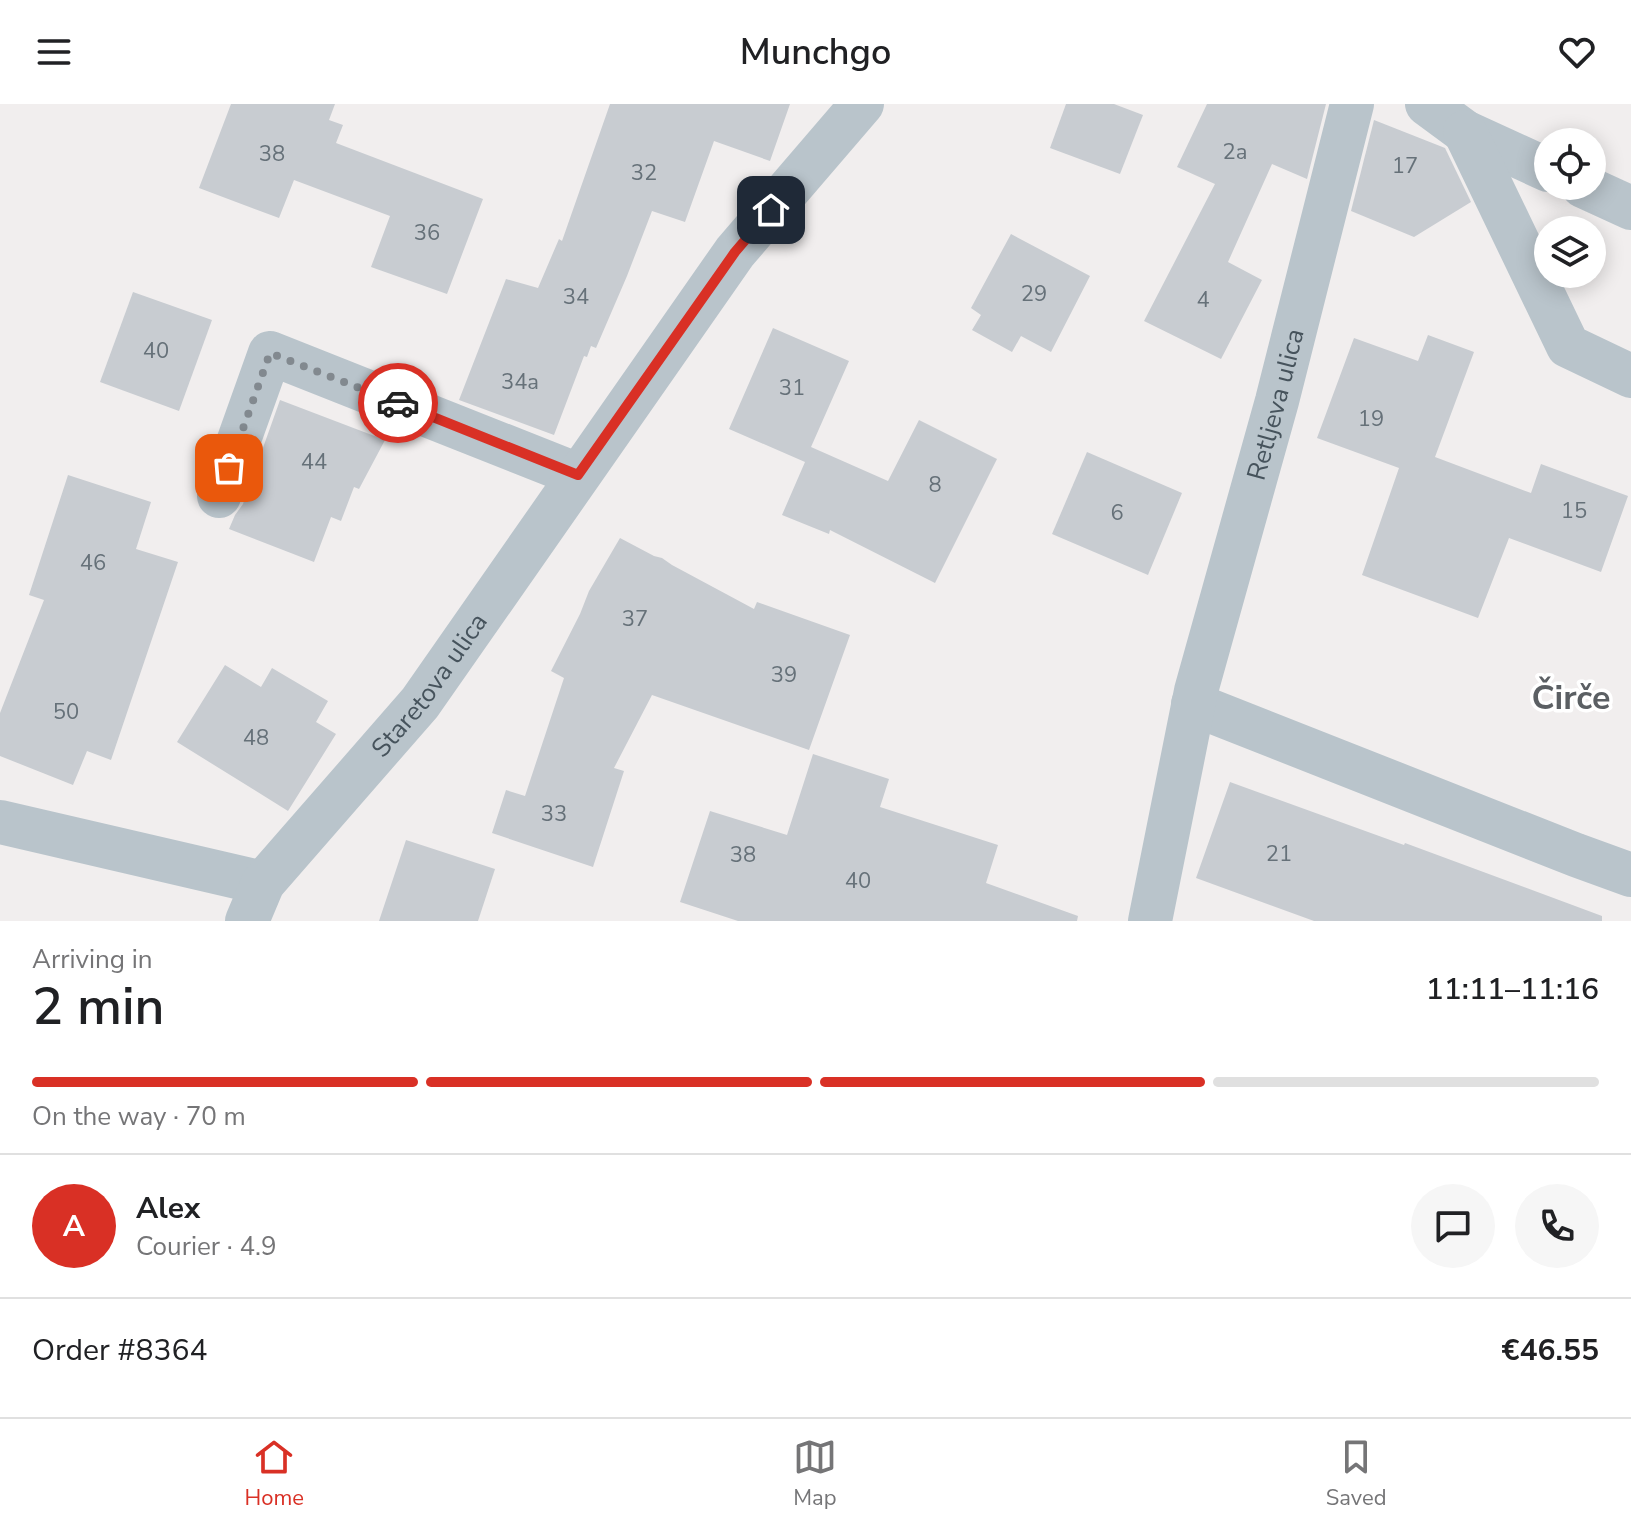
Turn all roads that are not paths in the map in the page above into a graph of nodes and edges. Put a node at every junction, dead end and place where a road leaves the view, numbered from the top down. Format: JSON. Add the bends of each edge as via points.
{"nodes":[{"id":1,"x":862,"y":104,"type":"edge"},
{"id":2,"x":1352,"y":104,"type":"edge"},
{"id":3,"x":1427,"y":104,"type":"edge"},
{"id":4,"x":1465,"y":132,"type":"junction"},
{"id":5,"x":1534,"y":164,"type":"edge"},
{"id":6,"x":1606,"y":197,"type":"edge"},
{"id":7,"x":1631,"y":208,"type":"edge"},
{"id":8,"x":1631,"y":376,"type":"edge"},
{"id":9,"x":578,"y":475,"type":"junction"},
{"id":10,"x":219,"y":496,"type":"dead end"},
{"id":11,"x":1193,"y":704,"type":"junction"},
{"id":12,"x":0,"y":822,"type":"edge"},
{"id":13,"x":1631,"y":875,"type":"edge"},
{"id":14,"x":255,"y":902,"type":"edge"},
{"id":15,"x":1150,"y":921,"type":"edge"}],
"edges":[{"from":1,"to":9,"type":"street","name":"Staretova ulica","via":[[735,252]]},
{"from":2,"to":11,"type":"street","name":"Retljeva ulica"},
{"from":3,"to":4,"type":"street"},
{"from":4,"to":5,"type":"street"},
{"from":4,"to":8,"type":"street","via":[[1568,346]]},
{"from":6,"to":7,"type":"street"},
{"from":9,"to":10,"type":"street","via":[[270,353]]},
{"from":9,"to":14,"type":"street","name":"Staretova ulica","via":[[420,703]]},
{"from":11,"to":13,"type":"street"},
{"from":11,"to":15,"type":"street","name":"Retljeva ulica"},
{"from":12,"to":14,"type":"street","name":"Staretova ulica"}]}
